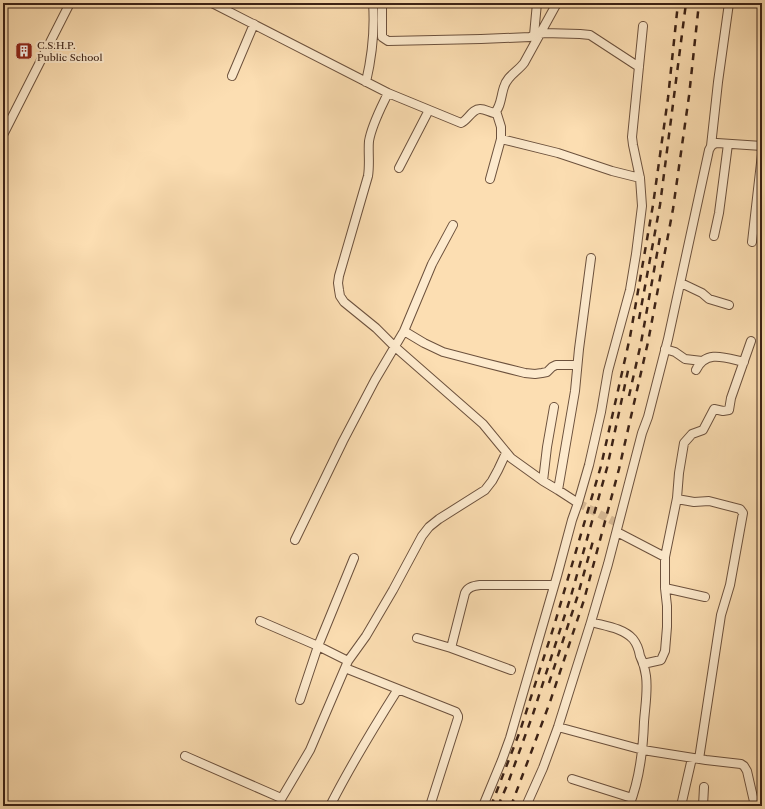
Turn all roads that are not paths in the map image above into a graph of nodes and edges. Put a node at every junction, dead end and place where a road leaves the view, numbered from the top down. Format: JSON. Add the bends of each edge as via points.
{"nodes":[{"id":1,"x":70,"y":3,"type":"edge"},
{"id":2,"x":212,"y":3,"type":"edge"},
{"id":3,"x":373,"y":3,"type":"edge"},
{"id":4,"x":382,"y":3,"type":"edge"},
{"id":5,"x":537,"y":3,"type":"edge"},
{"id":6,"x":557,"y":3,"type":"edge"},
{"id":7,"x":729,"y":3,"type":"edge"},
{"id":8,"x":254,"y":24,"type":"junction"},
{"id":9,"x":643,"y":26,"type":"dead end"},
{"id":10,"x":540,"y":34,"type":"junction"},
{"id":11,"x":639,"y":67,"type":"junction"},
{"id":12,"x":232,"y":76,"type":"dead end"},
{"id":13,"x":366,"y":82,"type":"junction"},
{"id":14,"x":388,"y":93,"type":"junction"},
{"id":15,"x":429,"y":110,"type":"junction"},
{"id":16,"x":496,"y":111,"type":"junction"},
{"id":17,"x":3,"y":135,"type":"edge"},
{"id":18,"x":501,"y":139,"type":"junction"},
{"id":19,"x":728,"y":144,"type":"junction"},
{"id":20,"x":711,"y":146,"type":"junction"},
{"id":21,"x":762,"y":146,"type":"edge"},
{"id":22,"x":762,"y":154,"type":"edge"},
{"id":23,"x":399,"y":168,"type":"dead end"},
{"id":24,"x":640,"y":178,"type":"junction"},
{"id":25,"x":490,"y":179,"type":"dead end"},
{"id":26,"x":453,"y":225,"type":"dead end"},
{"id":27,"x":714,"y":236,"type":"dead end"},
{"id":28,"x":752,"y":242,"type":"dead end"},
{"id":29,"x":591,"y":258,"type":"dead end"},
{"id":30,"x":681,"y":283,"type":"junction"},
{"id":31,"x":729,"y":305,"type":"dead end"},
{"id":32,"x":404,"y":331,"type":"junction"},
{"id":33,"x":751,"y":341,"type":"dead end"},
{"id":34,"x":394,"y":346,"type":"junction"},
{"id":35,"x":665,"y":349,"type":"junction"},
{"id":36,"x":702,"y":361,"type":"junction"},
{"id":37,"x":744,"y":362,"type":"junction"},
{"id":38,"x":577,"y":365,"type":"junction"},
{"id":39,"x":696,"y":370,"type":"dead end"},
{"id":40,"x":554,"y":407,"type":"dead end"},
{"id":41,"x":506,"y":453,"type":"junction"},
{"id":42,"x":543,"y":481,"type":"junction"},
{"id":43,"x":558,"y":490,"type":"junction"},
{"id":44,"x":677,"y":499,"type":"junction"},
{"id":45,"x":578,"y":503,"type":"junction"},
{"id":46,"x":616,"y":532,"type":"junction"},
{"id":47,"x":295,"y":540,"type":"dead end"},
{"id":48,"x":665,"y":557,"type":"junction"},
{"id":49,"x":354,"y":558,"type":"dead end"},
{"id":50,"x":554,"y":586,"type":"junction"},
{"id":51,"x":665,"y":588,"type":"junction"},
{"id":52,"x":705,"y":597,"type":"dead end"},
{"id":53,"x":260,"y":621,"type":"dead end"},
{"id":54,"x":591,"y":622,"type":"junction"},
{"id":55,"x":417,"y":638,"type":"dead end"},
{"id":56,"x":318,"y":646,"type":"junction"},
{"id":57,"x":451,"y":648,"type":"junction"},
{"id":58,"x":346,"y":664,"type":"junction"},
{"id":59,"x":643,"y":664,"type":"junction"},
{"id":60,"x":511,"y":670,"type":"dead end"},
{"id":61,"x":398,"y":689,"type":"junction"},
{"id":62,"x":300,"y":700,"type":"dead end"},
{"id":63,"x":558,"y":727,"type":"junction"},
{"id":64,"x":643,"y":750,"type":"junction"},
{"id":65,"x":185,"y":756,"type":"dead end"},
{"id":66,"x":696,"y":759,"type":"junction"},
{"id":67,"x":572,"y":779,"type":"dead end"},
{"id":68,"x":704,"y":787,"type":"dead end"},
{"id":69,"x":281,"y":798,"type":"junction"},
{"id":70,"x":631,"y":802,"type":"edge"},
{"id":71,"x":331,"y":804,"type":"dead end"},
{"id":72,"x":277,"y":806,"type":"edge"},
{"id":73,"x":430,"y":806,"type":"edge"},
{"id":74,"x":483,"y":806,"type":"edge"},
{"id":75,"x":526,"y":806,"type":"edge"},
{"id":76,"x":681,"y":806,"type":"edge"},
{"id":77,"x":703,"y":806,"type":"edge"},
{"id":78,"x":755,"y":806,"type":"edge"}],
"edges":[{"from":1,"to":17,"type":"street"},
{"from":2,"to":8,"type":"street"},
{"from":3,"to":13,"type":"street","via":[[372,51]]},
{"from":4,"to":5,"type":"street","via":[[382,37],[388,41],[530,37],[534,35]]},
{"from":6,"to":10,"type":"street"},
{"from":7,"to":20,"type":"street"},
{"from":8,"to":12,"type":"street"},
{"from":8,"to":13,"type":"street"},
{"from":9,"to":11,"type":"street"},
{"from":10,"to":11,"type":"street","via":[[590,35]]},
{"from":10,"to":16,"type":"street","via":[[524,63],[507,79]]},
{"from":11,"to":24,"type":"street","via":[[632,137]]},
{"from":13,"to":14,"type":"street"},
{"from":14,"to":15,"type":"street"},
{"from":14,"to":34,"type":"street","via":[[370,138],[368,176],[338,282],[340,296],[344,302]]},
{"from":15,"to":16,"type":"street","via":[[462,124],[476,110],[494,113]]},
{"from":15,"to":23,"type":"street"},
{"from":16,"to":18,"type":"street","via":[[501,127]]},
{"from":18,"to":24,"type":"street"},
{"from":18,"to":25,"type":"street"},
{"from":19,"to":20,"type":"street","via":[[717,143]]},
{"from":19,"to":21,"type":"street"},
{"from":19,"to":27,"type":"street"},
{"from":20,"to":30,"type":"street"},
{"from":22,"to":28,"type":"street"},
{"from":24,"to":45,"type":"street","via":[[642,206],[630,290],[609,366],[601,412]]},
{"from":26,"to":32,"type":"street","via":[[432,264]]},
{"from":29,"to":38,"type":"street"},
{"from":30,"to":31,"type":"street","via":[[709,299]]},
{"from":30,"to":35,"type":"street"},
{"from":32,"to":34,"type":"street"},
{"from":32,"to":38,"type":"street","via":[[443,352],[525,373],[547,372],[556,365]]},
{"from":33,"to":37,"type":"street"},
{"from":34,"to":41,"type":"street","via":[[483,424]]},
{"from":34,"to":47,"type":"street","via":[[343,441]]},
{"from":35,"to":36,"type":"street","via":[[685,359]]},
{"from":35,"to":46,"type":"street"},
{"from":36,"to":37,"type":"street","via":[[714,356]]},
{"from":36,"to":39,"type":"street"},
{"from":37,"to":44,"type":"street","via":[[729,410],[714,409],[703,430],[692,434],[684,443]]},
{"from":38,"to":43,"type":"street"},
{"from":40,"to":42,"type":"street"},
{"from":41,"to":42,"type":"street"},
{"from":41,"to":58,"type":"street","via":[[492,481],[484,490],[438,519],[422,536],[366,636]]},
{"from":42,"to":43,"type":"street"},
{"from":43,"to":45,"type":"street"},
{"from":44,"to":48,"type":"street"},
{"from":44,"to":66,"type":"street","via":[[694,502],[709,500],[740,509],[743,513],[730,584],[721,615]]},
{"from":45,"to":50,"type":"street"},
{"from":46,"to":48,"type":"street"},
{"from":46,"to":54,"type":"street"},
{"from":48,"to":51,"type":"street"},
{"from":49,"to":56,"type":"street"},
{"from":50,"to":57,"type":"street","via":[[471,586],[465,593]]},
{"from":50,"to":74,"type":"street","via":[[510,738]]},
{"from":51,"to":52,"type":"street"},
{"from":51,"to":59,"type":"street","via":[[665,652],[660,660]]},
{"from":53,"to":56,"type":"street"},
{"from":54,"to":59,"type":"street","via":[[627,634],[638,646]]},
{"from":54,"to":63,"type":"street"},
{"from":55,"to":57,"type":"street"},
{"from":56,"to":58,"type":"street"},
{"from":56,"to":62,"type":"street"},
{"from":57,"to":60,"type":"street"},
{"from":58,"to":61,"type":"street"},
{"from":58,"to":69,"type":"street","via":[[310,750]]},
{"from":59,"to":64,"type":"street","via":[[647,687]]},
{"from":61,"to":71,"type":"street"},
{"from":61,"to":73,"type":"street","via":[[456,712],[458,716]]},
{"from":63,"to":64,"type":"street"},
{"from":63,"to":75,"type":"street"},
{"from":64,"to":66,"type":"street"},
{"from":64,"to":70,"type":"street"},
{"from":65,"to":69,"type":"street"},
{"from":66,"to":76,"type":"street"},
{"from":66,"to":78,"type":"street","via":[[744,766]]},
{"from":67,"to":70,"type":"street"},
{"from":68,"to":77,"type":"street"},
{"from":69,"to":72,"type":"street"}]}
